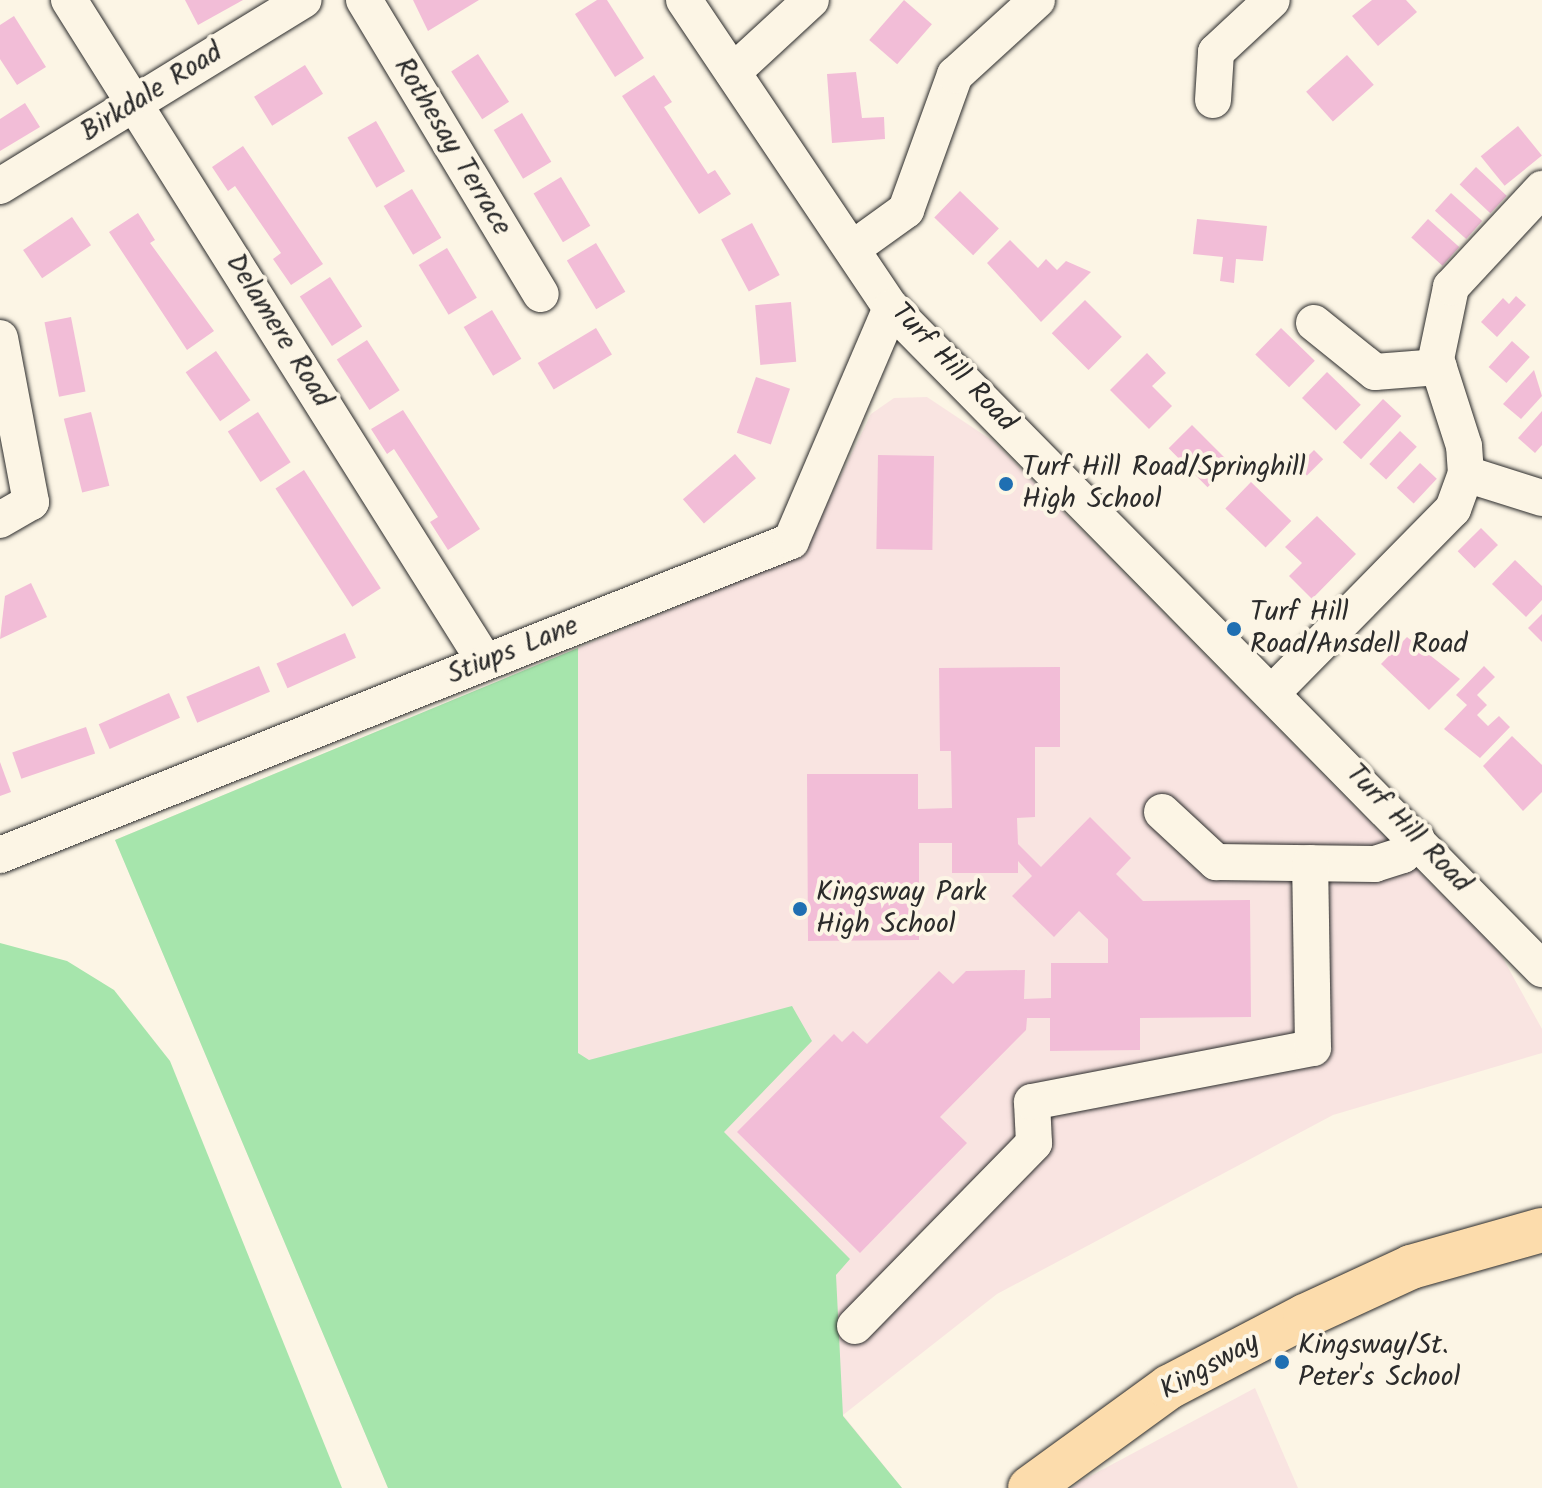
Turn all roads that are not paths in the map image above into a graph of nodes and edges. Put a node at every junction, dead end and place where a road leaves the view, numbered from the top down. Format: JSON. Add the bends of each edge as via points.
{"nodes":[{"id":1,"x":69,"y":0,"type":"edge"},
{"id":2,"x":304,"y":0,"type":"edge"},
{"id":3,"x":364,"y":0,"type":"edge"},
{"id":4,"x":684,"y":0,"type":"edge"},
{"id":5,"x":811,"y":0,"type":"edge"},
{"id":6,"x":1037,"y":0,"type":"edge"},
{"id":7,"x":1272,"y":0,"type":"edge"},
{"id":8,"x":733,"y":72,"type":"junction"},
{"id":9,"x":1213,"y":100,"type":"dead end"},
{"id":10,"x":136,"y":103,"type":"junction"},
{"id":11,"x":0,"y":186,"type":"edge"},
{"id":12,"x":1537,"y":207,"type":"edge"},
{"id":13,"x":852,"y":249,"type":"junction"},
{"id":14,"x":541,"y":294,"type":"dead end"},
{"id":15,"x":891,"y":308,"type":"junction"},
{"id":16,"x":1314,"y":323,"type":"dead end"},
{"id":17,"x":0,"y":338,"type":"edge"},
{"id":18,"x":1439,"y":367,"type":"junction"},
{"id":19,"x":1466,"y":474,"type":"junction"},
{"id":20,"x":1542,"y":498,"type":"edge"},
{"id":21,"x":0,"y":520,"type":"edge"},
{"id":22,"x":485,"y":662,"type":"junction"},
{"id":23,"x":1275,"y":690,"type":"junction"},
{"id":24,"x":1162,"y":812,"type":"dead end"},
{"id":25,"x":1417,"y":839,"type":"junction"},
{"id":26,"x":0,"y":855,"type":"edge"},
{"id":27,"x":1310,"y":863,"type":"junction"},
{"id":28,"x":1542,"y":969,"type":"edge"},
{"id":29,"x":1542,"y":1230,"type":"edge"},
{"id":30,"x":855,"y":1326,"type":"dead end"},
{"id":31,"x":1030,"y":1488,"type":"edge"}],
"edges":[{"from":1,"to":10,"type":"street","name":"Delamere Road"},
{"from":2,"to":10,"type":"street","name":"Birkdale Road"},
{"from":3,"to":14,"type":"street","name":"Rothesay Terrace"},
{"from":4,"to":8,"type":"street","name":"Turf Hill Road"},
{"from":5,"to":8,"type":"street"},
{"from":6,"to":13,"type":"street","via":[[955,75],[906,210]]},
{"from":7,"to":9,"type":"street","via":[[1216,52]]},
{"from":8,"to":13,"type":"street","name":"Turf Hill Road"},
{"from":10,"to":11,"type":"street","name":"Birkdale Road"},
{"from":10,"to":22,"type":"street","name":"Delamere Road"},
{"from":12,"to":18,"type":"street","via":[[1451,287]]},
{"from":13,"to":15,"type":"street","name":"Turf Hill Road"},
{"from":15,"to":22,"type":"street","name":"Stiups Lane","via":[[791,541]]},
{"from":15,"to":23,"type":"street","name":"Turf Hill Road"},
{"from":16,"to":18,"type":"street","via":[[1375,372]]},
{"from":17,"to":21,"type":"street","via":[[31,502]]},
{"from":18,"to":19,"type":"street"},
{"from":19,"to":20,"type":"street"},
{"from":19,"to":23,"type":"street","via":[[1453,509]]},
{"from":22,"to":26,"type":"street","name":"Stiups Lane"},
{"from":23,"to":25,"type":"street","name":"Turf Hill Road"},
{"from":24,"to":27,"type":"street","via":[[1216,862]]},
{"from":25,"to":27,"type":"street","via":[[1403,855],[1375,864]]},
{"from":25,"to":28,"type":"street","name":"Turf Hill Road"},
{"from":27,"to":30,"type":"street","via":[[1313,1048],[1032,1102],[1034,1143]]},
{"from":29,"to":31,"type":"highway","name":"Kingsway","via":[[1411,1267],[1305,1316],[1169,1387]]}]}
